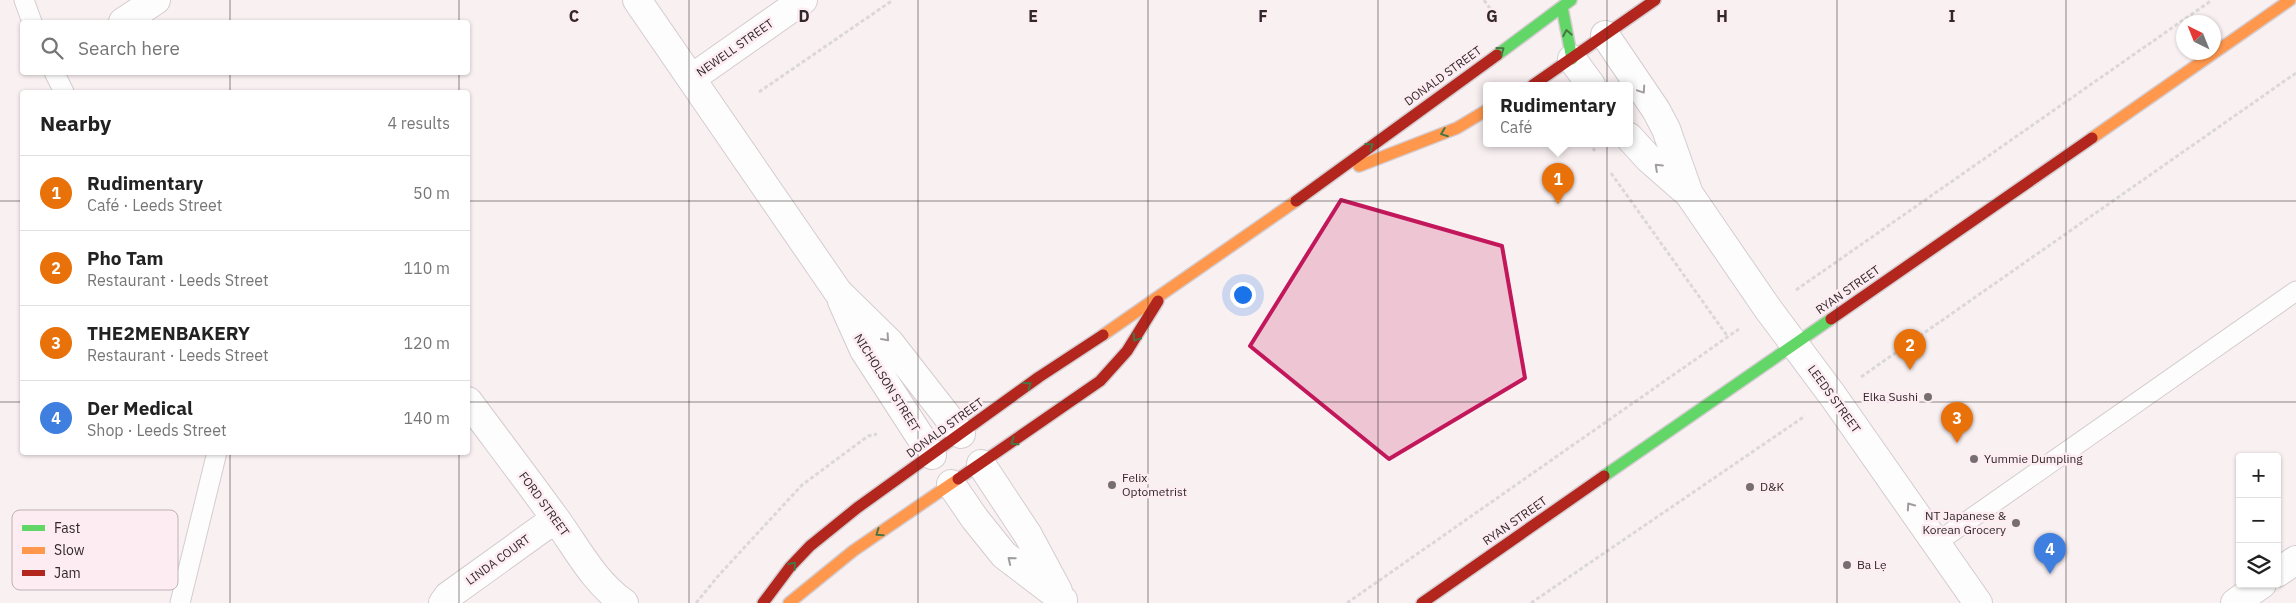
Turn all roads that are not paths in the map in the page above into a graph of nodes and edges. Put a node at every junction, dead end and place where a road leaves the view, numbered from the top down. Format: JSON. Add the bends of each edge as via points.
{"nodes":[{"id":1,"x":24,"y":0,"type":"edge"},
{"id":2,"x":156,"y":0,"type":"edge"},
{"id":3,"x":638,"y":0,"type":"edge"},
{"id":4,"x":802,"y":0,"type":"edge"},
{"id":5,"x":1655,"y":0,"type":"edge"},
{"id":6,"x":2290,"y":0,"type":"edge"},
{"id":7,"x":1567,"y":3,"type":"edge"},
{"id":8,"x":1576,"y":16,"type":"dead end"},
{"id":9,"x":31,"y":20,"type":"edge"},
{"id":10,"x":126,"y":20,"type":"edge"},
{"id":11,"x":1598,"y":30,"type":"junction"},
{"id":12,"x":1572,"y":59,"type":"junction"},
{"id":13,"x":56,"y":75,"type":"edge"},
{"id":14,"x":692,"y":78,"type":"junction"},
{"id":15,"x":1538,"y":82,"type":"edge"},
{"id":16,"x":1589,"y":82,"type":"edge"},
{"id":17,"x":63,"y":90,"type":"edge"},
{"id":18,"x":1483,"y":112,"type":"edge"},
{"id":19,"x":1633,"y":141,"type":"edge"},
{"id":20,"x":1332,"y":176,"type":"junction"},
{"id":21,"x":1689,"y":194,"type":"junction"},
{"id":22,"x":2296,"y":291,"type":"edge"},
{"id":23,"x":838,"y":292,"type":"junction"},
{"id":24,"x":1161,"y":296,"type":"junction"},
{"id":25,"x":1794,"y":344,"type":"junction"},
{"id":26,"x":470,"y":404,"type":"edge"},
{"id":27,"x":963,"y":437,"type":"junction"},
{"id":28,"x":216,"y":455,"type":"edge"},
{"id":29,"x":979,"y":460,"type":"junction"},
{"id":30,"x":941,"y":470,"type":"junction"},
{"id":31,"x":556,"y":519,"type":"junction"},
{"id":32,"x":1936,"y":543,"type":"junction"},
{"id":33,"x":2296,"y":560,"type":"edge"},
{"id":34,"x":2281,"y":570,"type":"edge"},
{"id":35,"x":2256,"y":588,"type":"edge"},
{"id":36,"x":1064,"y":601,"type":"edge"},
{"id":37,"x":180,"y":603,"type":"edge"},
{"id":38,"x":443,"y":603,"type":"edge"},
{"id":39,"x":624,"y":603,"type":"edge"},
{"id":40,"x":763,"y":603,"type":"edge"},
{"id":41,"x":789,"y":603,"type":"edge"},
{"id":42,"x":1422,"y":603,"type":"edge"},
{"id":43,"x":1978,"y":603,"type":"edge"},
{"id":44,"x":2235,"y":603,"type":"edge"}],
"edges":[{"from":1,"to":9,"type":"lane"},
{"from":2,"to":10,"type":"street"},
{"from":3,"to":14,"type":"street","name":"NICHOLSON STREET"},
{"from":4,"to":14,"type":"street","name":"NEWELL STREET"},
{"from":5,"to":11,"type":"street"},
{"from":6,"to":25,"type":"street","name":"RYAN STREET"},
{"from":7,"to":8,"type":"street"},
{"from":12,"to":7,"type":"street","one_way":true},
{"from":20,"to":7,"type":"street","name":"DONALD STREET","one_way":true},
{"from":11,"to":12,"type":"street"},
{"from":11,"to":21,"type":"street","name":"LEEDS STREET","one_way":true,"via":[[1659,116]]},
{"from":12,"to":15,"type":"street"},
{"from":12,"to":16,"type":"street"},
{"from":13,"to":17,"type":"lane"},
{"from":14,"to":23,"type":"street","name":"NICHOLSON STREET"},
{"from":18,"to":20,"type":"street","name":"DONALD STREET","one_way":true,"via":[[1457,128]]},
{"from":21,"to":19,"type":"street","name":"LEEDS STREET","one_way":true},
{"from":20,"to":24,"type":"street","name":"DONALD STREET"},
{"from":21,"to":25,"type":"street","name":"LEEDS STREET"},
{"from":22,"to":32,"type":"lane"},
{"from":23,"to":27,"type":"street","name":"NICHOLSON STREET","one_way":true,"via":[[890,343]]},
{"from":23,"to":30,"type":"street","name":"NICHOLSON STREET","via":[[864,350]]},
{"from":27,"to":24,"type":"street","name":"DONALD STREET","one_way":true,"via":[[1039,377]]},
{"from":24,"to":29,"type":"street","name":"DONALD STREET","one_way":true,"via":[[1127,351],[1100,381]]},
{"from":32,"to":25,"type":"street","name":"LEEDS STREET","one_way":true},
{"from":25,"to":42,"type":"street","name":"RYAN STREET"},
{"from":26,"to":31,"type":"street","name":"FORD STREET"},
{"from":27,"to":30,"type":"street","name":"DONALD STREET"},
{"from":28,"to":37,"type":"lane"},
{"from":29,"to":30,"type":"street","name":"DONALD STREET"},
{"from":29,"to":36,"type":"street","name":"NICHOLSON STREET","via":[[1028,536]]},
{"from":36,"to":30,"type":"street","name":"NICHOLSON STREET","one_way":true,"via":[[1004,554],[975,520]]},
{"from":40,"to":30,"type":"street","name":"DONALD STREET","one_way":true,"via":[[790,567],[824,533]]},
{"from":30,"to":41,"type":"street","name":"DONALD STREET","one_way":true},
{"from":31,"to":38,"type":"street","name":"LINDA COURT","via":[[448,596]]},
{"from":31,"to":39,"type":"street","name":"FORD STREET","via":[[599,581]]},
{"from":32,"to":43,"type":"street","name":"LEEDS STREET"},
{"from":33,"to":34,"type":"street"},
{"from":35,"to":44,"type":"street"}]}
